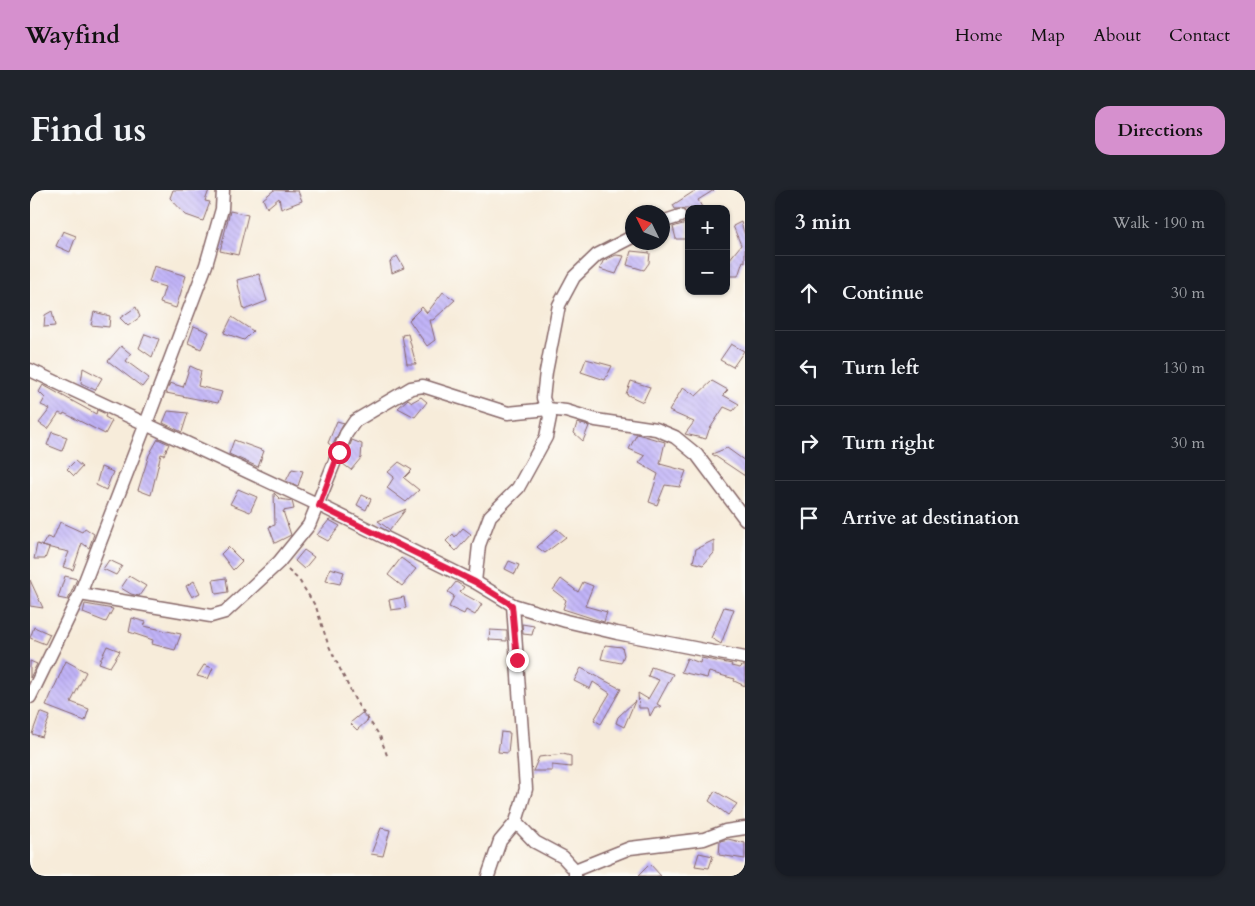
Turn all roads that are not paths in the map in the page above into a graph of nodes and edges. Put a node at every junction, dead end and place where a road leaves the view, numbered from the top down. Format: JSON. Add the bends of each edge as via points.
{"nodes":[{"id":1,"x":224,"y":190,"type":"edge"},
{"id":2,"x":680,"y":216,"type":"dead end"},
{"id":3,"x":670,"y":219,"type":"edge"},
{"id":4,"x":625,"y":240,"type":"edge"},
{"id":5,"x":30,"y":370,"type":"edge"},
{"id":6,"x":548,"y":409,"type":"junction"},
{"id":7,"x":145,"y":426,"type":"junction"},
{"id":8,"x":319,"y":506,"type":"junction"},
{"id":9,"x":745,"y":520,"type":"edge"},
{"id":10,"x":475,"y":582,"type":"junction"},
{"id":11,"x":80,"y":594,"type":"junction"},
{"id":12,"x":512,"y":605,"type":"junction"},
{"id":13,"x":745,"y":658,"type":"edge"},
{"id":14,"x":30,"y":697,"type":"edge"},
{"id":15,"x":516,"y":822,"type":"junction"},
{"id":16,"x":745,"y":828,"type":"edge"},
{"id":17,"x":575,"y":873,"type":"edge"},
{"id":18,"x":488,"y":876,"type":"edge"}],
"edges":[{"from":1,"to":7,"type":"street","via":[[206,265]]},
{"from":2,"to":3,"type":"street"},
{"from":4,"to":6,"type":"street","via":[[597,254],[574,277],[559,305],[543,398]]},
{"from":5,"to":7,"type":"street"},
{"from":6,"to":8,"type":"street","via":[[508,413],[423,386],[411,388],[354,421]]},
{"from":6,"to":9,"type":"street","via":[[656,429],[675,437],[697,454]]},
{"from":6,"to":10,"type":"street","via":[[550,417],[546,437],[518,488],[490,516],[479,545]]},
{"from":7,"to":8,"type":"street"},
{"from":7,"to":11,"type":"street"},
{"from":8,"to":10,"type":"street"},
{"from":8,"to":11,"type":"street","via":[[309,525],[279,562],[225,612],[211,616]]},
{"from":10,"to":12,"type":"street"},
{"from":11,"to":14,"type":"street"},
{"from":12,"to":13,"type":"street","via":[[617,633]]},
{"from":12,"to":15,"type":"street","via":[[526,789]]},
{"from":15,"to":17,"type":"street","via":[[535,842],[563,857]]},
{"from":15,"to":18,"type":"street","via":[[500,841]]},
{"from":16,"to":17,"type":"street","via":[[704,839],[630,848]]}]}
